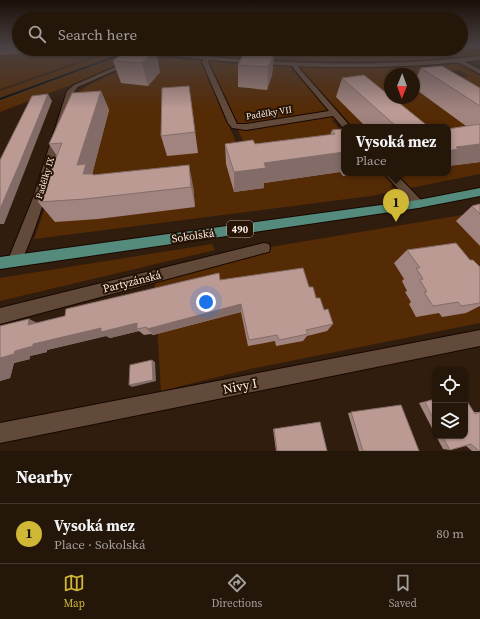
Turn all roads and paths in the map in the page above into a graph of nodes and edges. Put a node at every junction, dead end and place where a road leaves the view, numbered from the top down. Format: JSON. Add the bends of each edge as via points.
{"nodes":[{"id":1,"x":118,"y":67,"type":"edge"},
{"id":2,"x":207,"y":67,"type":"edge"},
{"id":3,"x":296,"y":67,"type":"edge"},
{"id":4,"x":470,"y":67,"type":"edge"},
{"id":5,"x":480,"y":72,"type":"edge"},
{"id":6,"x":334,"y":113,"type":"junction"},
{"id":7,"x":344,"y":124,"type":"edge"},
{"id":8,"x":391,"y":176,"type":"edge"},
{"id":9,"x":480,"y":192,"type":"edge"},
{"id":10,"x":418,"y":204,"type":"junction"},
{"id":11,"x":264,"y":248,"type":"dead end"},
{"id":12,"x":15,"y":260,"type":"junction"},
{"id":13,"x":0,"y":263,"type":"edge"},
{"id":14,"x":0,"y":316,"type":"edge"},
{"id":15,"x":480,"y":338,"type":"edge"},
{"id":16,"x":0,"y":433,"type":"edge"}],
"edges":[{"from":1,"to":12,"type":"street","name":"Padělky IX","via":[[76,86],[71,91],[45,181]]},
{"from":2,"to":6,"type":"street","name":"Padělky VII","via":[[232,123],[236,126],[246,127]]},
{"from":3,"to":6,"type":"street"},
{"from":4,"to":5,"type":"street"},
{"from":6,"to":7,"type":"street"},
{"from":8,"to":10,"type":"street"},
{"from":9,"to":10,"type":"main road","name":"Sokolská","number":"490"},
{"from":10,"to":12,"type":"main road","name":"Sokolská","number":"490"},
{"from":11,"to":14,"type":"street","name":"Partyzánská"},
{"from":12,"to":13,"type":"main road","name":"Sokolská","number":"490"},
{"from":15,"to":16,"type":"street","name":"Nivy I"}]}
